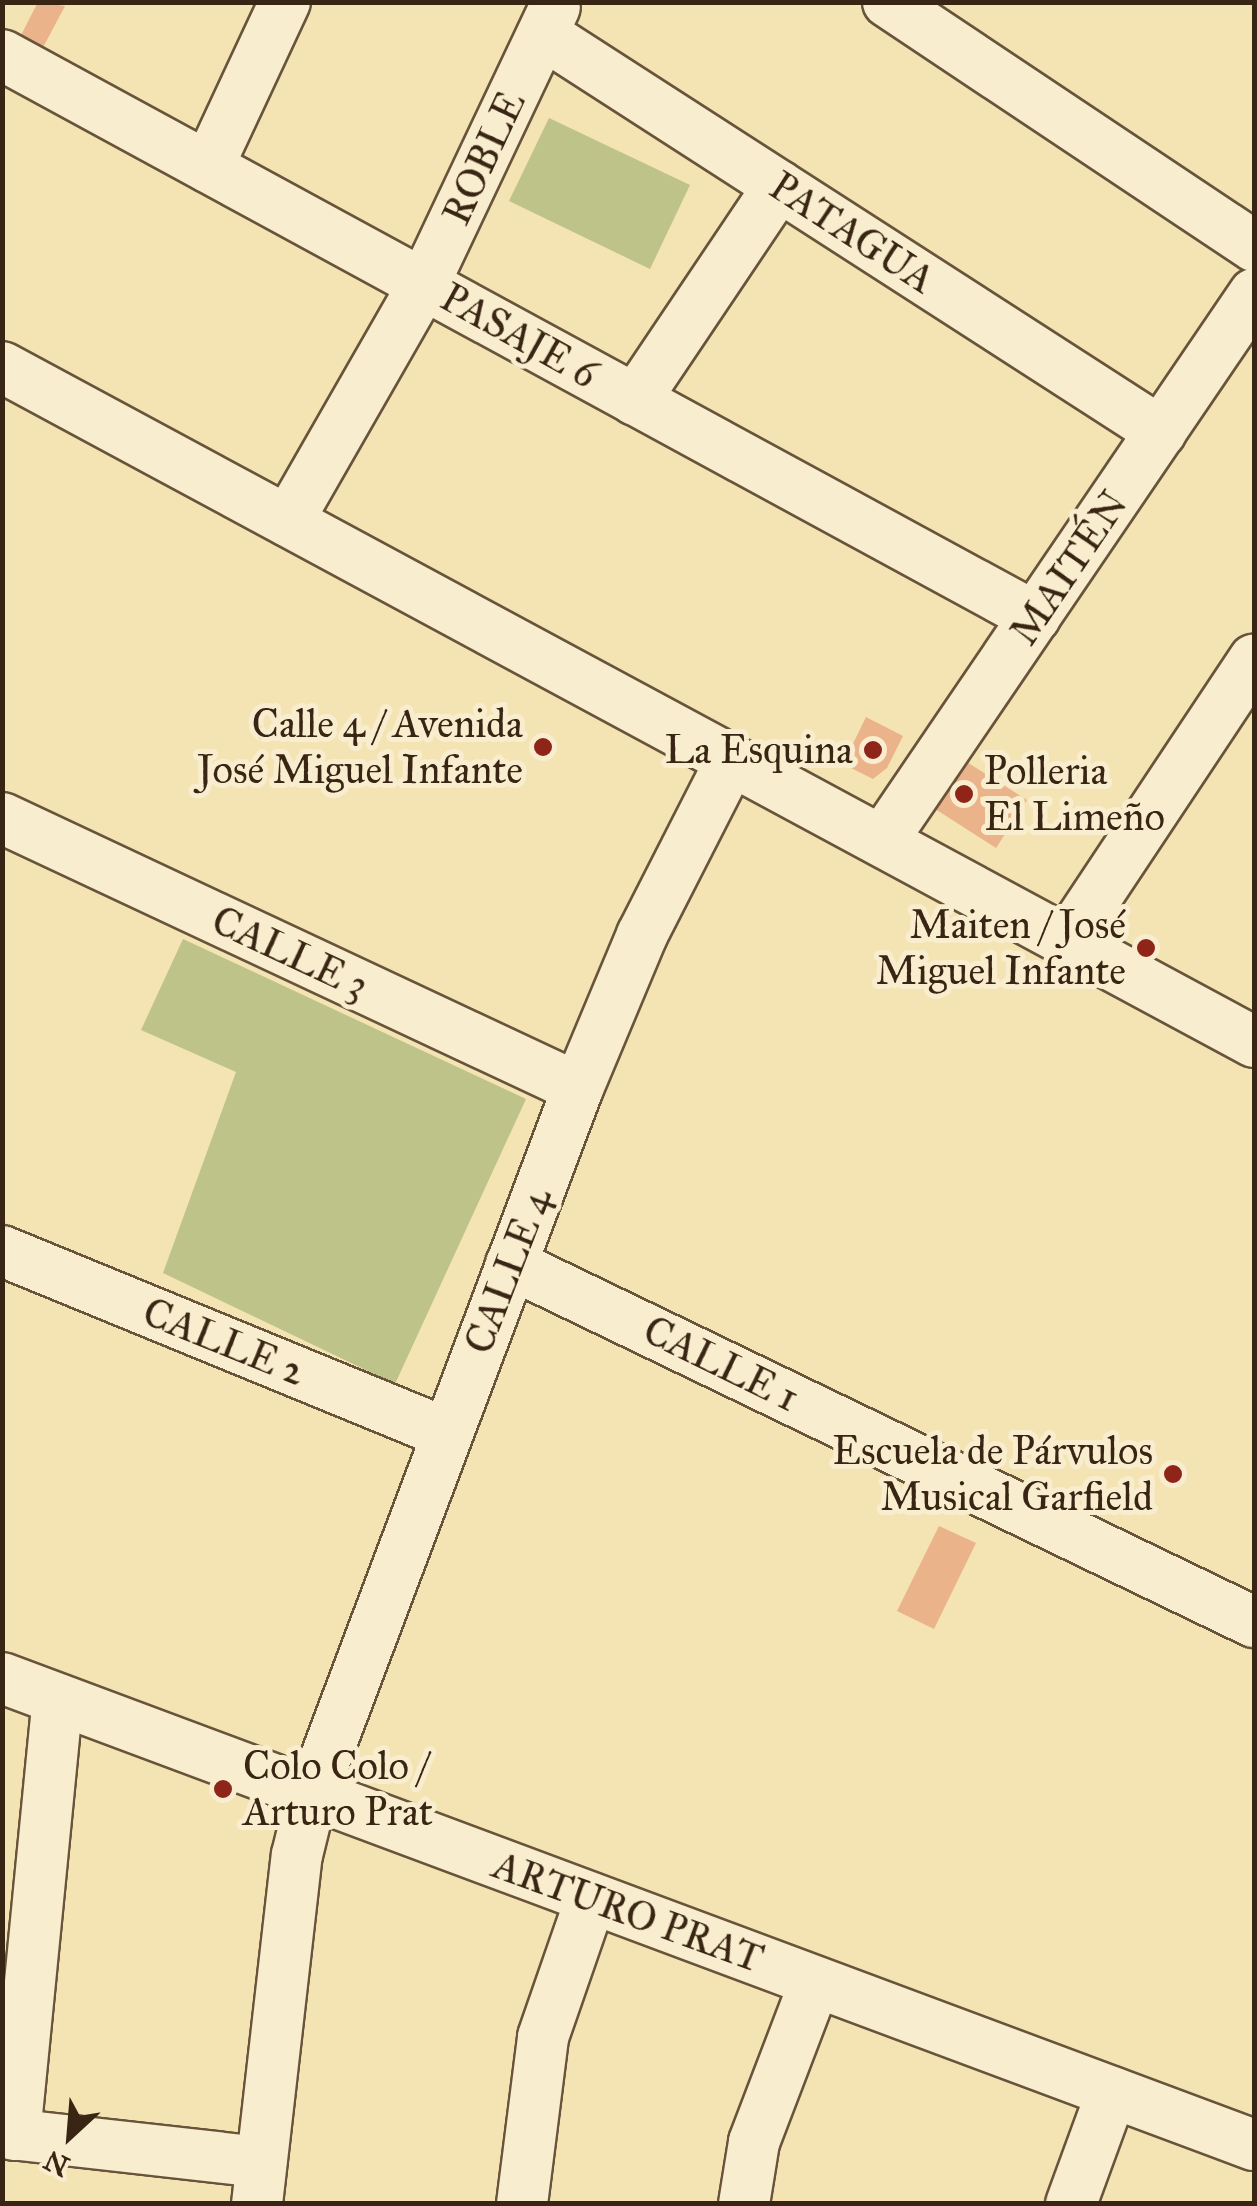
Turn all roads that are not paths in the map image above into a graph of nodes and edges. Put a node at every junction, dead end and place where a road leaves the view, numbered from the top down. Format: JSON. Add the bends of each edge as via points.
{"nodes":[{"id":1,"x":285,"y":2,"type":"edge"},
{"id":2,"x":888,"y":2,"type":"edge"},
{"id":3,"x":550,"y":18,"type":"edge"},
{"id":4,"x":2,"y":55,"type":"edge"},
{"id":5,"x":208,"y":167,"type":"junction"},
{"id":6,"x":778,"y":186,"type":"junction"},
{"id":7,"x":1254,"y":246,"type":"edge"},
{"id":8,"x":424,"y":284,"type":"junction"},
{"id":9,"x":1254,"y":294,"type":"edge"},
{"id":10,"x":2,"y":367,"type":"edge"},
{"id":11,"x":635,"y":400,"type":"junction"},
{"id":12,"x":1161,"y":432,"type":"junction"},
{"id":13,"x":288,"y":520,"type":"junction"},
{"id":14,"x":1035,"y":617,"type":"junction"},
{"id":15,"x":1254,"y":660,"type":"edge"},
{"id":16,"x":731,"y":760,"type":"junction"},
{"id":17,"x":2,"y":818,"type":"edge"},
{"id":18,"x":882,"y":841,"type":"junction"},
{"id":19,"x":1067,"y":941,"type":"junction"},
{"id":20,"x":1254,"y":1042,"type":"edge"},
{"id":21,"x":578,"y":1088,"type":"junction"},
{"id":22,"x":2,"y":1251,"type":"edge"},
{"id":23,"x":511,"y":1264,"type":"junction"},
{"id":24,"x":446,"y":1433,"type":"junction"},
{"id":25,"x":1254,"y":1622,"type":"edge"},
{"id":26,"x":2,"y":1678,"type":"edge"},
{"id":27,"x":58,"y":1699,"type":"junction"},
{"id":28,"x":312,"y":1794,"type":"junction"},
{"id":29,"x":591,"y":1898,"type":"junction"},
{"id":30,"x":815,"y":1982,"type":"junction"},
{"id":31,"x":1112,"y":2092,"type":"junction"},
{"id":32,"x":8,"y":2134,"type":"edge"},
{"id":33,"x":1254,"y":2145,"type":"edge"},
{"id":34,"x":259,"y":2183,"type":"edge"},
{"id":35,"x":522,"y":2204,"type":"edge"},
{"id":36,"x":744,"y":2204,"type":"edge"},
{"id":37,"x":1071,"y":2204,"type":"edge"}],
"edges":[{"from":1,"to":5,"type":"street"},
{"from":2,"to":7,"type":"street"},
{"from":3,"to":6,"type":"street","name":"PATAGUA"},
{"from":3,"to":8,"type":"street","name":"ROBLE"},
{"from":4,"to":5,"type":"street","name":"PASAJE 6"},
{"from":5,"to":8,"type":"street","name":"PASAJE 6"},
{"from":6,"to":11,"type":"street"},
{"from":6,"to":12,"type":"street","name":"PATAGUA"},
{"from":8,"to":11,"type":"street","name":"PASAJE 6"},
{"from":8,"to":13,"type":"street","name":"ROBLE"},
{"from":9,"to":12,"type":"street","name":"MAITÉN"},
{"from":10,"to":13,"type":"street"},
{"from":11,"to":14,"type":"street","name":"PASAJE 6"},
{"from":12,"to":14,"type":"street","name":"MAITÉN"},
{"from":13,"to":16,"type":"street"},
{"from":14,"to":18,"type":"street","name":"MAITÉN"},
{"from":15,"to":19,"type":"street"},
{"from":16,"to":18,"type":"street"},
{"from":16,"to":21,"type":"street","name":"CALLE 4","via":[[642,935]]},
{"from":17,"to":21,"type":"street","name":"CALLE 3"},
{"from":18,"to":19,"type":"street"},
{"from":19,"to":20,"type":"street"},
{"from":21,"to":23,"type":"street","name":"CALLE 4"},
{"from":22,"to":24,"type":"street","name":"CALLE 2"},
{"from":23,"to":24,"type":"street","name":"CALLE 4"},
{"from":23,"to":25,"type":"street","name":"CALLE 1"},
{"from":24,"to":28,"type":"street","name":"CALLE 4"},
{"from":26,"to":27,"type":"street","name":"ARTURO PRAT"},
{"from":27,"to":28,"type":"street","name":"ARTURO PRAT"},
{"from":27,"to":32,"type":"street"},
{"from":28,"to":29,"type":"street","name":"ARTURO PRAT"},
{"from":28,"to":34,"type":"street","name":"CALLE 4","via":[[300,1836]]},
{"from":29,"to":30,"type":"street","name":"ARTURO PRAT"},
{"from":29,"to":35,"type":"street","via":[[543,2037]]},
{"from":30,"to":31,"type":"street","name":"ARTURO PRAT"},
{"from":30,"to":36,"type":"street","via":[[754,2142]]},
{"from":31,"to":33,"type":"street","name":"ARTURO PRAT"},
{"from":31,"to":37,"type":"street"},
{"from":32,"to":34,"type":"street"}]}
